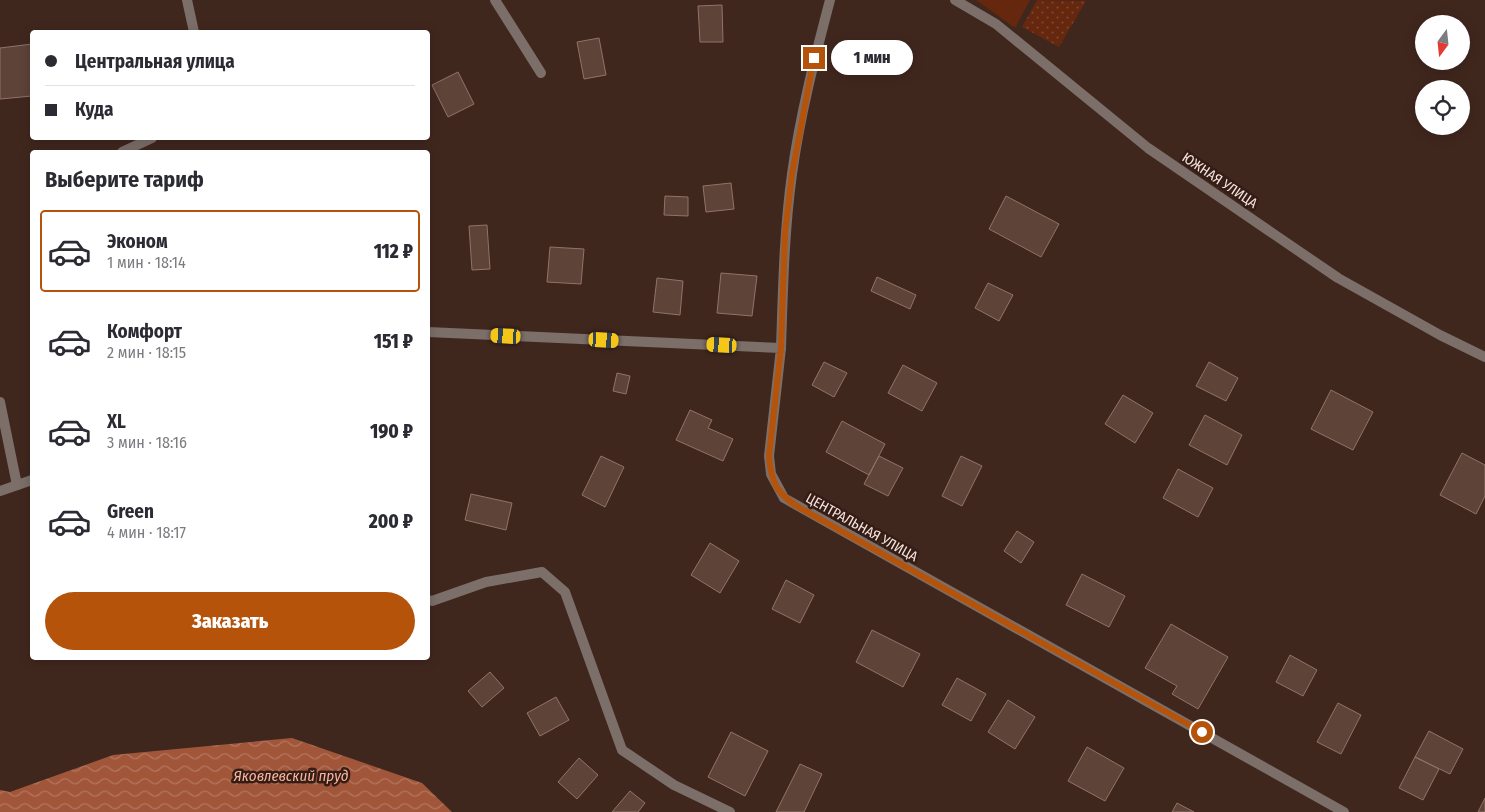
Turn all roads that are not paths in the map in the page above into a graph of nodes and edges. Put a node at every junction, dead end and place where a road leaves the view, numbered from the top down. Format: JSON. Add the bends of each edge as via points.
{"nodes":[{"id":1,"x":187,"y":0,"type":"edge"},
{"id":2,"x":495,"y":0,"type":"edge"},
{"id":3,"x":830,"y":0,"type":"edge"},
{"id":4,"x":955,"y":0,"type":"edge"},
{"id":5,"x":194,"y":30,"type":"edge"},
{"id":6,"x":541,"y":73,"type":"dead end"},
{"id":7,"x":148,"y":140,"type":"edge"},
{"id":8,"x":126,"y":150,"type":"edge"},
{"id":9,"x":430,"y":332,"type":"edge"},
{"id":10,"x":781,"y":348,"type":"junction"},
{"id":11,"x":1485,"y":357,"type":"edge"},
{"id":12,"x":0,"y":402,"type":"edge"},
{"id":13,"x":30,"y":481,"type":"edge"},
{"id":14,"x":17,"y":485,"type":"junction"},
{"id":15,"x":0,"y":492,"type":"edge"},
{"id":16,"x":430,"y":600,"type":"edge"},
{"id":17,"x":730,"y":812,"type":"edge"},
{"id":18,"x":1344,"y":812,"type":"edge"}],
"edges":[{"from":1,"to":5,"type":"street"},
{"from":2,"to":6,"type":"street"},
{"from":3,"to":10,"type":"street","name":"ЦЕНТРАЛЬНАЯ УЛИЦА","via":[[809,77],[792,174],[785,233]]},
{"from":4,"to":11,"type":"street","name":"ЮЖНАЯ УЛИЦА","via":[[996,24],[1148,148],[1338,278]]},
{"from":7,"to":8,"type":"street"},
{"from":9,"to":10,"type":"street"},
{"from":10,"to":18,"type":"street","name":"ЦЕНТРАЛЬНАЯ УЛИЦА","via":[[769,456],[770,474],[784,498]]},
{"from":12,"to":14,"type":"street"},
{"from":13,"to":14,"type":"street"},
{"from":14,"to":15,"type":"street"},
{"from":16,"to":17,"type":"street","via":[[486,582],[542,572],[565,592],[622,750],[674,785]]}]}
